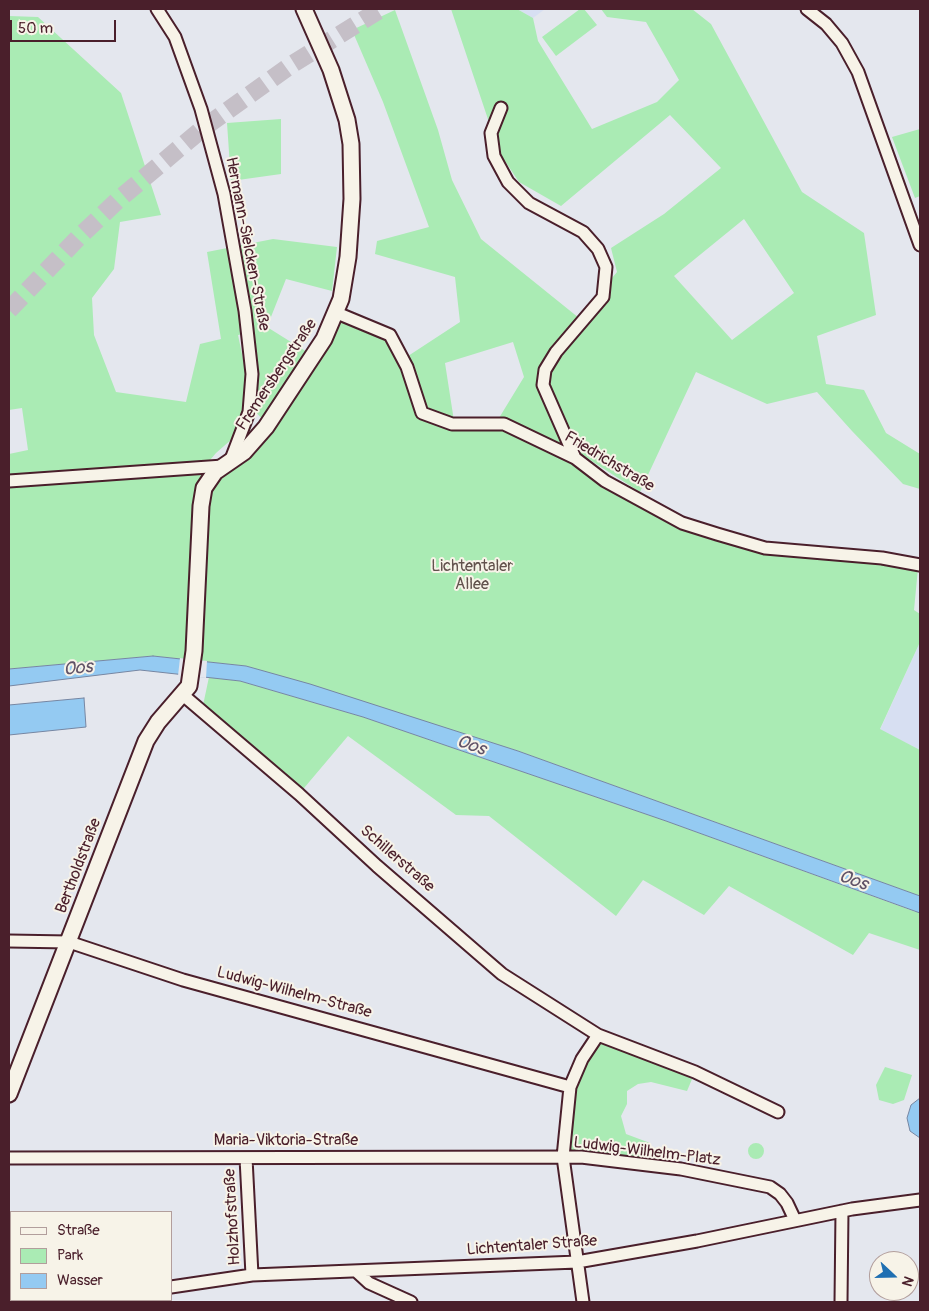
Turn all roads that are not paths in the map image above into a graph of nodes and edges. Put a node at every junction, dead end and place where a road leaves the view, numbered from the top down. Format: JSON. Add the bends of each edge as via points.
{"nodes":[{"id":1,"x":157,"y":9,"type":"edge"},
{"id":2,"x":304,"y":9,"type":"edge"},
{"id":3,"x":807,"y":9,"type":"edge"},
{"id":4,"x":501,"y":108,"type":"dead end"},
{"id":5,"x":920,"y":245,"type":"edge"},
{"id":6,"x":337,"y":313,"type":"junction"},
{"id":7,"x":575,"y":458,"type":"junction"},
{"id":8,"x":226,"y":464,"type":"junction"},
{"id":9,"x":9,"y":481,"type":"edge"},
{"id":10,"x":920,"y":565,"type":"edge"},
{"id":11,"x":193,"y":660,"type":"joint"},
{"id":12,"x":183,"y":694,"type":"junction"},
{"id":13,"x":9,"y":941,"type":"edge"},
{"id":14,"x":69,"y":942,"type":"junction"},
{"id":15,"x":598,"y":1035,"type":"junction"},
{"id":16,"x":570,"y":1086,"type":"junction"},
{"id":17,"x":9,"y":1094,"type":"edge"},
{"id":18,"x":778,"y":1112,"type":"dead end"},
{"id":19,"x":562,"y":1157,"type":"junction"},
{"id":20,"x":9,"y":1158,"type":"edge"},
{"id":21,"x":246,"y":1158,"type":"junction"},
{"id":22,"x":920,"y":1200,"type":"edge"},
{"id":23,"x":842,"y":1211,"type":"junction"},
{"id":24,"x":794,"y":1220,"type":"junction"},
{"id":25,"x":577,"y":1262,"type":"junction"},
{"id":26,"x":357,"y":1272,"type":"junction"},
{"id":27,"x":252,"y":1275,"type":"junction"},
{"id":28,"x":172,"y":1287,"type":"edge"},
{"id":29,"x":411,"y":1302,"type":"edge"},
{"id":30,"x":583,"y":1302,"type":"edge"},
{"id":31,"x":841,"y":1302,"type":"edge"}],
"edges":[{"from":1,"to":8,"type":"street","name":"Hermann-Sielcken-Straße","via":[[175,37],[201,109],[224,194],[246,311],[252,374],[249,412]]},
{"from":2,"to":6,"type":"main road","name":"Fremersbergstraße","via":[[331,70],[351,144],[348,256]]},
{"from":3,"to":5,"type":"street","via":[[842,43],[858,72]]},
{"from":4,"to":7,"type":"street","via":[[491,133],[494,156],[508,182],[529,203],[583,232],[598,249],[606,267],[603,297],[556,352],[545,370],[543,385]]},
{"from":6,"to":7,"type":"street","name":"Friedrichstraße","via":[[390,335],[407,367],[422,413],[452,424],[504,424]]},
{"from":6,"to":8,"type":"main road","name":"Fremersbergstraße","via":[[324,339],[266,426],[244,452]]},
{"from":7,"to":10,"type":"street","name":"Friedrichstraße","via":[[605,481],[682,523],[717,534],[765,548],[882,558]]},
{"from":8,"to":9,"type":"street"},
{"from":8,"to":11,"type":"main road","name":"Fremersbergstraße","via":[[207,482],[202,497]]},
{"from":11,"to":12,"type":"main road","name":"Bertholdstraße","via":[[192,677]]},
{"from":12,"to":14,"type":"main road","name":"Bertholdstraße","via":[[146,741]]},
{"from":12,"to":15,"type":"street","name":"Schillerstraße","via":[[502,974]]},
{"from":13,"to":14,"type":"street","name":"Ludwig-Wilhelm-Straße"},
{"from":14,"to":16,"type":"street","name":"Ludwig-Wilhelm-Straße","via":[[182,980]]},
{"from":14,"to":17,"type":"main road","name":"Bertholdstraße"},
{"from":15,"to":16,"type":"street","name":"Ludwig-Wilhelm-Platz"},
{"from":15,"to":18,"type":"street","via":[[695,1072]]},
{"from":16,"to":19,"type":"street","name":"Ludwig-Wilhelm-Platz"},
{"from":19,"to":21,"type":"street","name":"Maria-Viktoria-Straße"},
{"from":19,"to":24,"type":"street","name":"Ludwig-Wilhelm-Platz","via":[[681,1169],[770,1187],[787,1203]]},
{"from":19,"to":25,"type":"street"},
{"from":20,"to":21,"type":"street","name":"Maria-Viktoria-Straße"},
{"from":21,"to":27,"type":"street","name":"Holzhofstraße"},
{"from":22,"to":23,"type":"street","name":"Lichtentaler Straße"},
{"from":23,"to":24,"type":"street","name":"Lichtentaler Straße"},
{"from":23,"to":31,"type":"street"},
{"from":24,"to":25,"type":"street","name":"Lichtentaler Straße"},
{"from":25,"to":26,"type":"street","name":"Lichtentaler Straße"},
{"from":25,"to":30,"type":"street"},
{"from":26,"to":27,"type":"street","name":"Lichtentaler Straße"},
{"from":26,"to":29,"type":"street","via":[[369,1284]]},
{"from":27,"to":28,"type":"street","name":"Lichtentaler Straße"}]}
